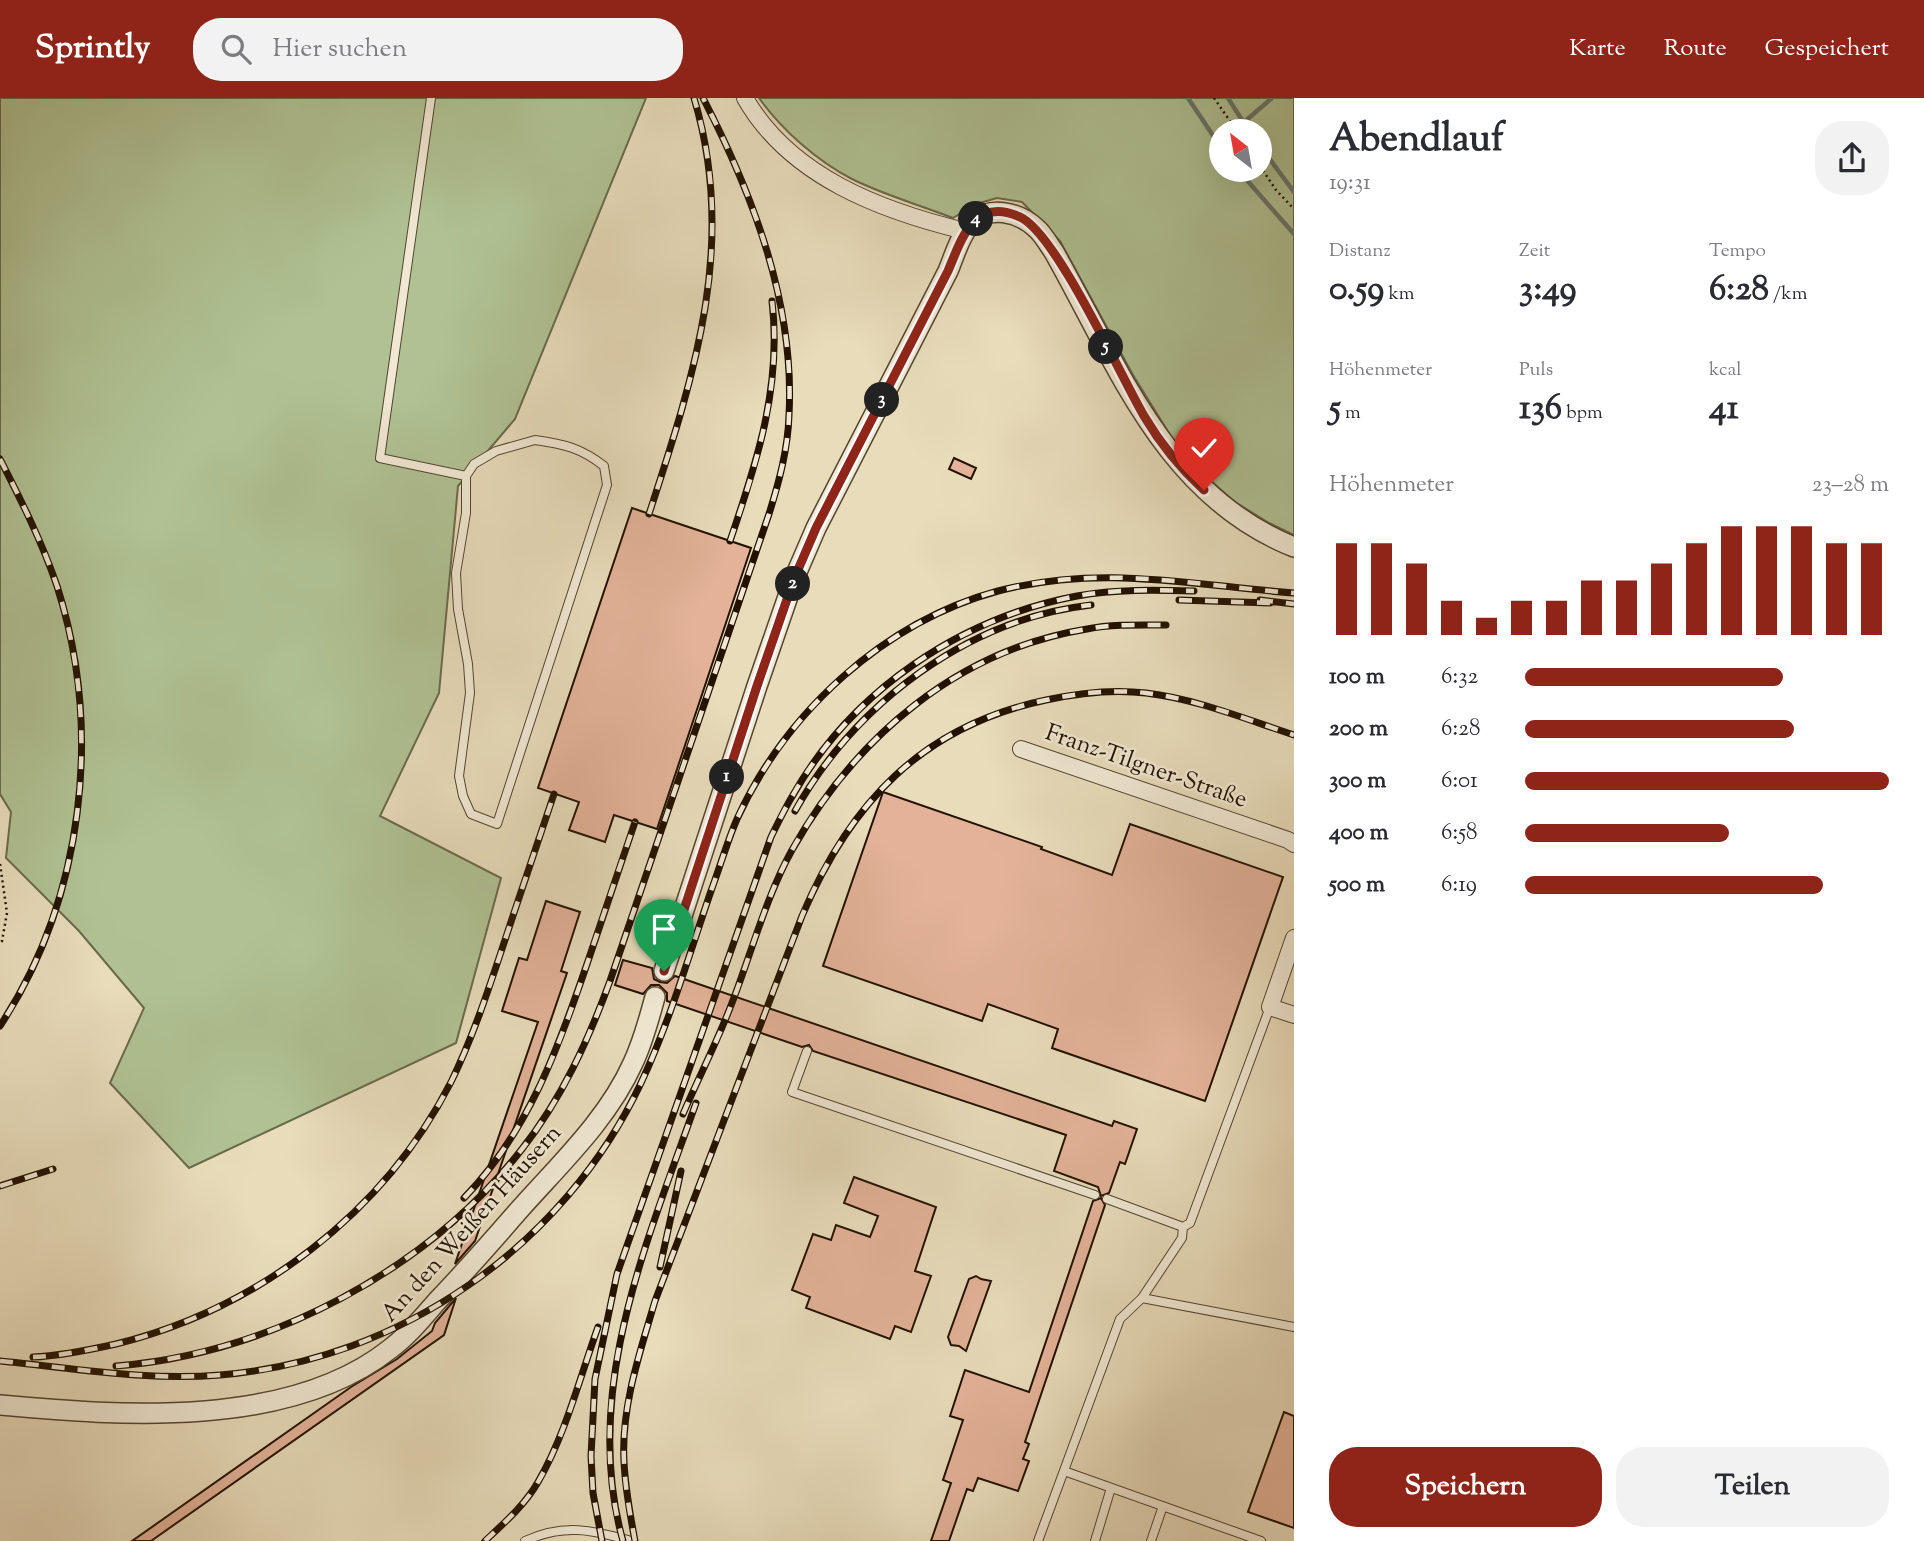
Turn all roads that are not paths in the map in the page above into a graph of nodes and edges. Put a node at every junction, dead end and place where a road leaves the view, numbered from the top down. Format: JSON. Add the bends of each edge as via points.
{"nodes":[{"id":1,"x":431,"y":98,"type":"edge"},
{"id":2,"x":746,"y":98,"type":"edge"},
{"id":3,"x":965,"y":231,"type":"junction"},
{"id":4,"x":466,"y":476,"type":"junction"},
{"id":5,"x":1294,"y":547,"type":"edge"},
{"id":6,"x":1021,"y":749,"type":"dead end"},
{"id":7,"x":1294,"y":844,"type":"edge"},
{"id":8,"x":1294,"y":938,"type":"edge"},
{"id":9,"x":664,"y":971,"type":"dead end"},
{"id":10,"x":655,"y":997,"type":"dead end"},
{"id":11,"x":1270,"y":1007,"type":"junction"},
{"id":12,"x":1294,"y":1015,"type":"edge"},
{"id":13,"x":807,"y":1051,"type":"dead end"},
{"id":14,"x":1095,"y":1195,"type":"dead end"},
{"id":15,"x":1107,"y":1199,"type":"dead end"},
{"id":16,"x":1182,"y":1227,"type":"junction"},
{"id":17,"x":1142,"y":1298,"type":"junction"},
{"id":18,"x":1294,"y":1327,"type":"edge"},
{"id":19,"x":0,"y":1405,"type":"edge"},
{"id":20,"x":1064,"y":1471,"type":"junction"},
{"id":21,"x":1111,"y":1488,"type":"junction"},
{"id":22,"x":1163,"y":1506,"type":"junction"},
{"id":23,"x":525,"y":1541,"type":"edge"},
{"id":24,"x":632,"y":1541,"type":"edge"},
{"id":25,"x":1038,"y":1541,"type":"edge"},
{"id":26,"x":1095,"y":1541,"type":"edge"},
{"id":27,"x":1151,"y":1541,"type":"edge"},
{"id":28,"x":1261,"y":1541,"type":"edge"}],
"edges":[{"from":1,"to":4,"type":"lane","via":[[380,458]]},
{"from":2,"to":3,"type":"street","via":[[772,133],[829,180],[888,209]]},
{"from":3,"to":5,"type":"street","via":[[982,215],[1004,212],[1021,217],[1039,231],[1145,418],[1175,460],[1233,514]]},
{"from":3,"to":9,"type":"street","via":[[794,579]]},
{"from":4,"to":4,"type":"lane","via":[[474,464],[496,450],[535,440],[565,444],[590,455],[604,466],[607,485],[496,824],[471,814],[459,776],[470,693],[456,573],[466,513]]},
{"from":6,"to":7,"type":"street","name":"Franz-Tilgner-Straße"},
{"from":8,"to":11,"type":"street"},
{"from":10,"to":19,"type":"street","name":"An den Weißen Häusern","via":[[634,1063],[596,1122],[463,1275],[414,1327],[370,1363],[309,1391],[214,1409],[119,1414]]},
{"from":11,"to":12,"type":"street"},
{"from":11,"to":16,"type":"lane","via":[[1190,1223]]},
{"from":13,"to":14,"type":"lane","via":[[792,1092]]},
{"from":15,"to":16,"type":"lane"},
{"from":16,"to":17,"type":"lane","via":[[1182,1238]]},
{"from":17,"to":18,"type":"lane"},
{"from":17,"to":20,"type":"lane","via":[[1120,1319]]},
{"from":20,"to":21,"type":"lane"},
{"from":20,"to":25,"type":"lane"},
{"from":21,"to":22,"type":"lane"},
{"from":21,"to":26,"type":"lane"},
{"from":22,"to":27,"type":"lane"},
{"from":22,"to":28,"type":"lane"},
{"from":23,"to":24,"type":"lane","via":[[555,1531],[586,1529]]}]}
